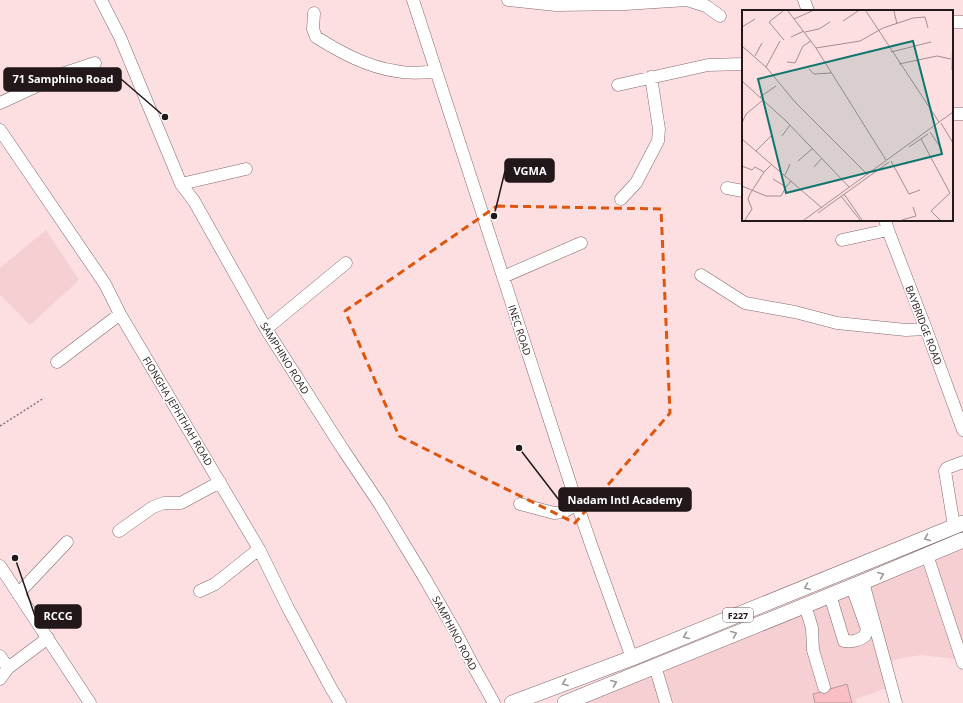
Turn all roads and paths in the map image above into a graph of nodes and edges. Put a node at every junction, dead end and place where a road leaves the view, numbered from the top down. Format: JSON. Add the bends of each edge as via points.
{"nodes":[{"id":1,"x":101,"y":0,"type":"edge"},
{"id":2,"x":413,"y":0,"type":"edge"},
{"id":3,"x":508,"y":0,"type":"edge"},
{"id":4,"x":804,"y":0,"type":"edge"},
{"id":5,"x":808,"y":10,"type":"edge"},
{"id":6,"x":314,"y":13,"type":"dead end"},
{"id":7,"x":720,"y":16,"type":"dead end"},
{"id":8,"x":95,"y":63,"type":"dead end"},
{"id":9,"x":742,"y":64,"type":"edge"},
{"id":10,"x":436,"y":72,"type":"junction"},
{"id":11,"x":651,"y":78,"type":"junction"},
{"id":12,"x":618,"y":85,"type":"dead end"},
{"id":13,"x":0,"y":103,"type":"edge"},
{"id":14,"x":0,"y":130,"type":"edge"},
{"id":15,"x":246,"y":169,"type":"dead end"},
{"id":16,"x":181,"y":184,"type":"junction"},
{"id":17,"x":726,"y":188,"type":"dead end"},
{"id":18,"x":742,"y":191,"type":"edge"},
{"id":19,"x":621,"y":199,"type":"dead end"},
{"id":20,"x":886,"y":225,"type":"edge"},
{"id":21,"x":842,"y":240,"type":"dead end"},
{"id":22,"x":581,"y":243,"type":"dead end"},
{"id":23,"x":346,"y":264,"type":"dead end"},
{"id":24,"x":701,"y":275,"type":"dead end"},
{"id":25,"x":503,"y":276,"type":"junction"},
{"id":26,"x":120,"y":314,"type":"junction"},
{"id":27,"x":266,"y":329,"type":"junction"},
{"id":28,"x":926,"y":329,"type":"junction"},
{"id":29,"x":57,"y":362,"type":"dead end"},
{"id":30,"x":44,"y":398,"type":"dead end"},
{"id":31,"x":0,"y":426,"type":"edge"},
{"id":32,"x":963,"y":430,"type":"edge"},
{"id":33,"x":963,"y":462,"type":"edge"},
{"id":34,"x":220,"y":482,"type":"junction"},
{"id":35,"x":520,"y":504,"type":"dead end"},
{"id":36,"x":577,"y":504,"type":"junction"},
{"id":37,"x":959,"y":524,"type":"edge"},
{"id":38,"x":119,"y":531,"type":"dead end"},
{"id":39,"x":963,"y":540,"type":"edge"},
{"id":40,"x":67,"y":542,"type":"dead end"},
{"id":41,"x":259,"y":549,"type":"junction"},
{"id":42,"x":927,"y":555,"type":"junction"},
{"id":43,"x":0,"y":566,"type":"edge"},
{"id":44,"x":858,"y":584,"type":"junction"},
{"id":45,"x":200,"y":591,"type":"dead end"},
{"id":46,"x":18,"y":594,"type":"junction"},
{"id":47,"x":830,"y":595,"type":"junction"},
{"id":48,"x":805,"y":605,"type":"junction"},
{"id":49,"x":48,"y":638,"type":"junction"},
{"id":50,"x":0,"y":656,"type":"edge"},
{"id":51,"x":632,"y":658,"type":"junction"},
{"id":52,"x":963,"y":663,"type":"edge"},
{"id":53,"x":655,"y":666,"type":"junction"},
{"id":54,"x":8,"y":668,"type":"junction"},
{"id":55,"x":0,"y":679,"type":"edge"},
{"id":56,"x":824,"y":687,"type":"dead end"},
{"id":57,"x":90,"y":703,"type":"edge"},
{"id":58,"x":340,"y":703,"type":"edge"},
{"id":59,"x":494,"y":703,"type":"edge"},
{"id":60,"x":512,"y":703,"type":"edge"},
{"id":61,"x":565,"y":703,"type":"edge"},
{"id":62,"x":666,"y":703,"type":"edge"},
{"id":63,"x":896,"y":703,"type":"edge"}],
"edges":[{"from":1,"to":16,"type":"street","name":"SAMPHINO ROAD","via":[[120,37]]},
{"from":2,"to":10,"type":"street","name":"INEC ROAD"},
{"from":3,"to":7,"type":"street","via":[[556,5],[687,0],[706,6]]},
{"from":4,"to":5,"type":"street"},
{"from":6,"to":10,"type":"street","via":[[316,37],[334,48],[370,65],[396,72]]},
{"from":8,"to":13,"type":"street","via":[[65,73]]},
{"from":9,"to":11,"type":"street","via":[[708,65]]},
{"from":10,"to":25,"type":"street","name":"INEC ROAD"},
{"from":11,"to":12,"type":"street"},
{"from":11,"to":19,"type":"street","via":[[659,128],[658,141],[636,183]]},
{"from":14,"to":26,"type":"street","name":"FIONGHA JEPHTHAH ROAD","via":[[105,284]]},
{"from":15,"to":16,"type":"street"},
{"from":16,"to":27,"type":"street","name":"SAMPHINO ROAD","via":[[194,201]]},
{"from":17,"to":18,"type":"street"},
{"from":20,"to":21,"type":"street"},
{"from":20,"to":28,"type":"street","name":"BAYBRIDGE ROAD"},
{"from":22,"to":25,"type":"street"},
{"from":23,"to":27,"type":"street"},
{"from":24,"to":28,"type":"street","via":[[745,303],[837,323],[906,330]]},
{"from":25,"to":36,"type":"street","name":"INEC ROAD"},
{"from":26,"to":29,"type":"street"},
{"from":26,"to":34,"type":"street","name":"FIONGHA JEPHTHAH ROAD"},
{"from":27,"to":59,"type":"street","name":"SAMPHINO ROAD","via":[[379,503],[455,630]]},
{"from":28,"to":32,"type":"street","name":"BAYBRIDGE ROAD"},
{"from":30,"to":31,"type":"path"},
{"from":33,"to":37,"type":"street","via":[[945,471]]},
{"from":34,"to":38,"type":"street","via":[[181,503],[164,503],[153,507]]},
{"from":34,"to":41,"type":"street","name":"FIONGHA JEPHTHAH ROAD"},
{"from":35,"to":36,"type":"street","via":[[554,513],[564,512]]},
{"from":36,"to":51,"type":"street","name":"INEC ROAD"},
{"from":37,"to":51,"type":"main road","number":"F227","one_way":true},
{"from":39,"to":42,"type":"main road","number":"F227"},
{"from":40,"to":46,"type":"street"},
{"from":41,"to":45,"type":"street","via":[[215,584]]},
{"from":41,"to":58,"type":"street","name":"FIONGHA JEPHTHAH ROAD"},
{"from":44,"to":42,"type":"main road","number":"F227","one_way":true},
{"from":42,"to":52,"type":"street"},
{"from":43,"to":46,"type":"street"},
{"from":44,"to":47,"type":"main road","number":"F227"},
{"from":44,"to":47,"type":"street","via":[[867,628],[865,636],[860,640],[844,641]]},
{"from":44,"to":63,"type":"street"},
{"from":46,"to":49,"type":"street"},
{"from":47,"to":48,"type":"main road","number":"F227"},
{"from":53,"to":48,"type":"main road","number":"F227","one_way":true},
{"from":48,"to":56,"type":"street","via":[[812,628],[813,650]]},
{"from":49,"to":54,"type":"street"},
{"from":49,"to":57,"type":"street"},
{"from":50,"to":54,"type":"street"},
{"from":51,"to":60,"type":"main road","number":"F227","one_way":true},
{"from":61,"to":53,"type":"main road","number":"F227","one_way":true},
{"from":53,"to":62,"type":"street"},
{"from":54,"to":55,"type":"street"}]}
